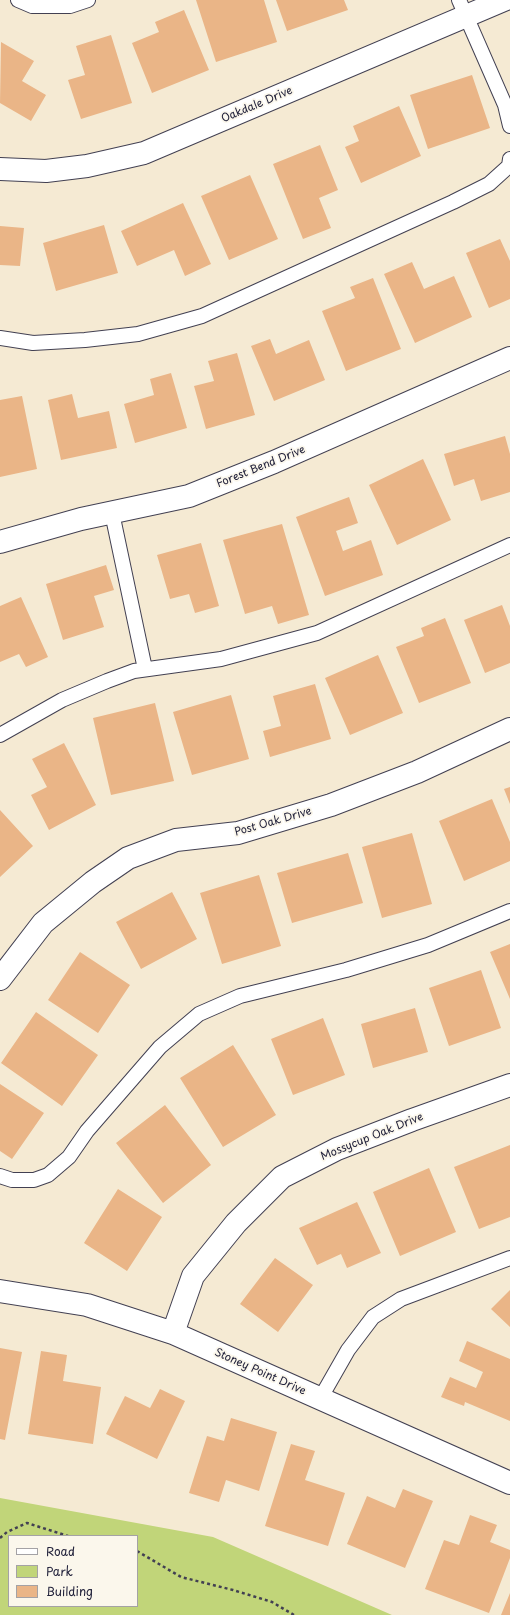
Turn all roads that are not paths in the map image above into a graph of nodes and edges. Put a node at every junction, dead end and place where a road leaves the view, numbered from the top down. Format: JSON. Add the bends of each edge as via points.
{"nodes":[{"id":1,"x":18,"y":0,"type":"edge"},
{"id":2,"x":88,"y":0,"type":"edge"},
{"id":3,"x":504,"y":0,"type":"edge"},
{"id":4,"x":462,"y":8,"type":"edge"},
{"id":5,"x":510,"y":126,"type":"edge"},
{"id":6,"x":510,"y":159,"type":"edge"},
{"id":7,"x":0,"y":169,"type":"edge"},
{"id":8,"x":0,"y":338,"type":"edge"},
{"id":9,"x":510,"y":358,"type":"edge"},
{"id":10,"x":112,"y":513,"type":"junction"},
{"id":11,"x":0,"y":542,"type":"edge"},
{"id":12,"x":510,"y":544,"type":"edge"},
{"id":13,"x":145,"y":669,"type":"junction"},
{"id":14,"x":510,"y":729,"type":"edge"},
{"id":15,"x":0,"y":735,"type":"edge"},
{"id":16,"x":510,"y":910,"type":"edge"},
{"id":17,"x":0,"y":979,"type":"edge"},
{"id":18,"x":510,"y":1085,"type":"edge"},
{"id":19,"x":0,"y":1176,"type":"edge"},
{"id":20,"x":510,"y":1258,"type":"edge"},
{"id":21,"x":0,"y":1291,"type":"edge"},
{"id":22,"x":173,"y":1333,"type":"junction"},
{"id":23,"x":320,"y":1399,"type":"junction"},
{"id":24,"x":510,"y":1483,"type":"edge"}],
"edges":[{"from":1,"to":2,"type":"lane","via":[[32,6],[70,6]]},
{"from":3,"to":4,"type":"street","name":"Oakdale Drive"},
{"from":4,"to":5,"type":"lane","via":[[505,105]]},
{"from":4,"to":7,"type":"street","name":"Oakdale Drive","via":[[144,153],[87,166],[46,171]]},
{"from":6,"to":8,"type":"lane","via":[[509,166],[489,184],[202,316],[138,334],[85,340],[33,343]]},
{"from":9,"to":10,"type":"street","name":"Forest Bend Drive","via":[[274,462],[189,496]]},
{"from":10,"to":11,"type":"street","name":"Forest Bend Drive"},
{"from":10,"to":13,"type":"lane"},
{"from":12,"to":13,"type":"lane","via":[[316,633],[221,659]]},
{"from":13,"to":15,"type":"lane","via":[[108,680],[62,700]]},
{"from":14,"to":17,"type":"street","name":"Post Oak Drive","via":[[417,772],[332,805],[238,833],[176,840],[128,858],[93,882],[43,923]]},
{"from":16,"to":19,"type":"lane","via":[[428,945],[346,970],[240,996],[199,1014],[160,1047],[87,1131],[69,1157],[48,1175],[34,1180],[12,1180]]},
{"from":18,"to":22,"type":"street","name":"Mossycup Oak Drive","via":[[337,1149],[282,1177],[236,1223],[193,1276]]},
{"from":20,"to":23,"type":"lane","via":[[401,1300],[373,1317],[348,1350]]},
{"from":21,"to":22,"type":"street","name":"Stoney Point Drive","via":[[87,1305]]},
{"from":22,"to":23,"type":"street","name":"Stoney Point Drive"},
{"from":23,"to":24,"type":"street","name":"Stoney Point Drive"}]}
